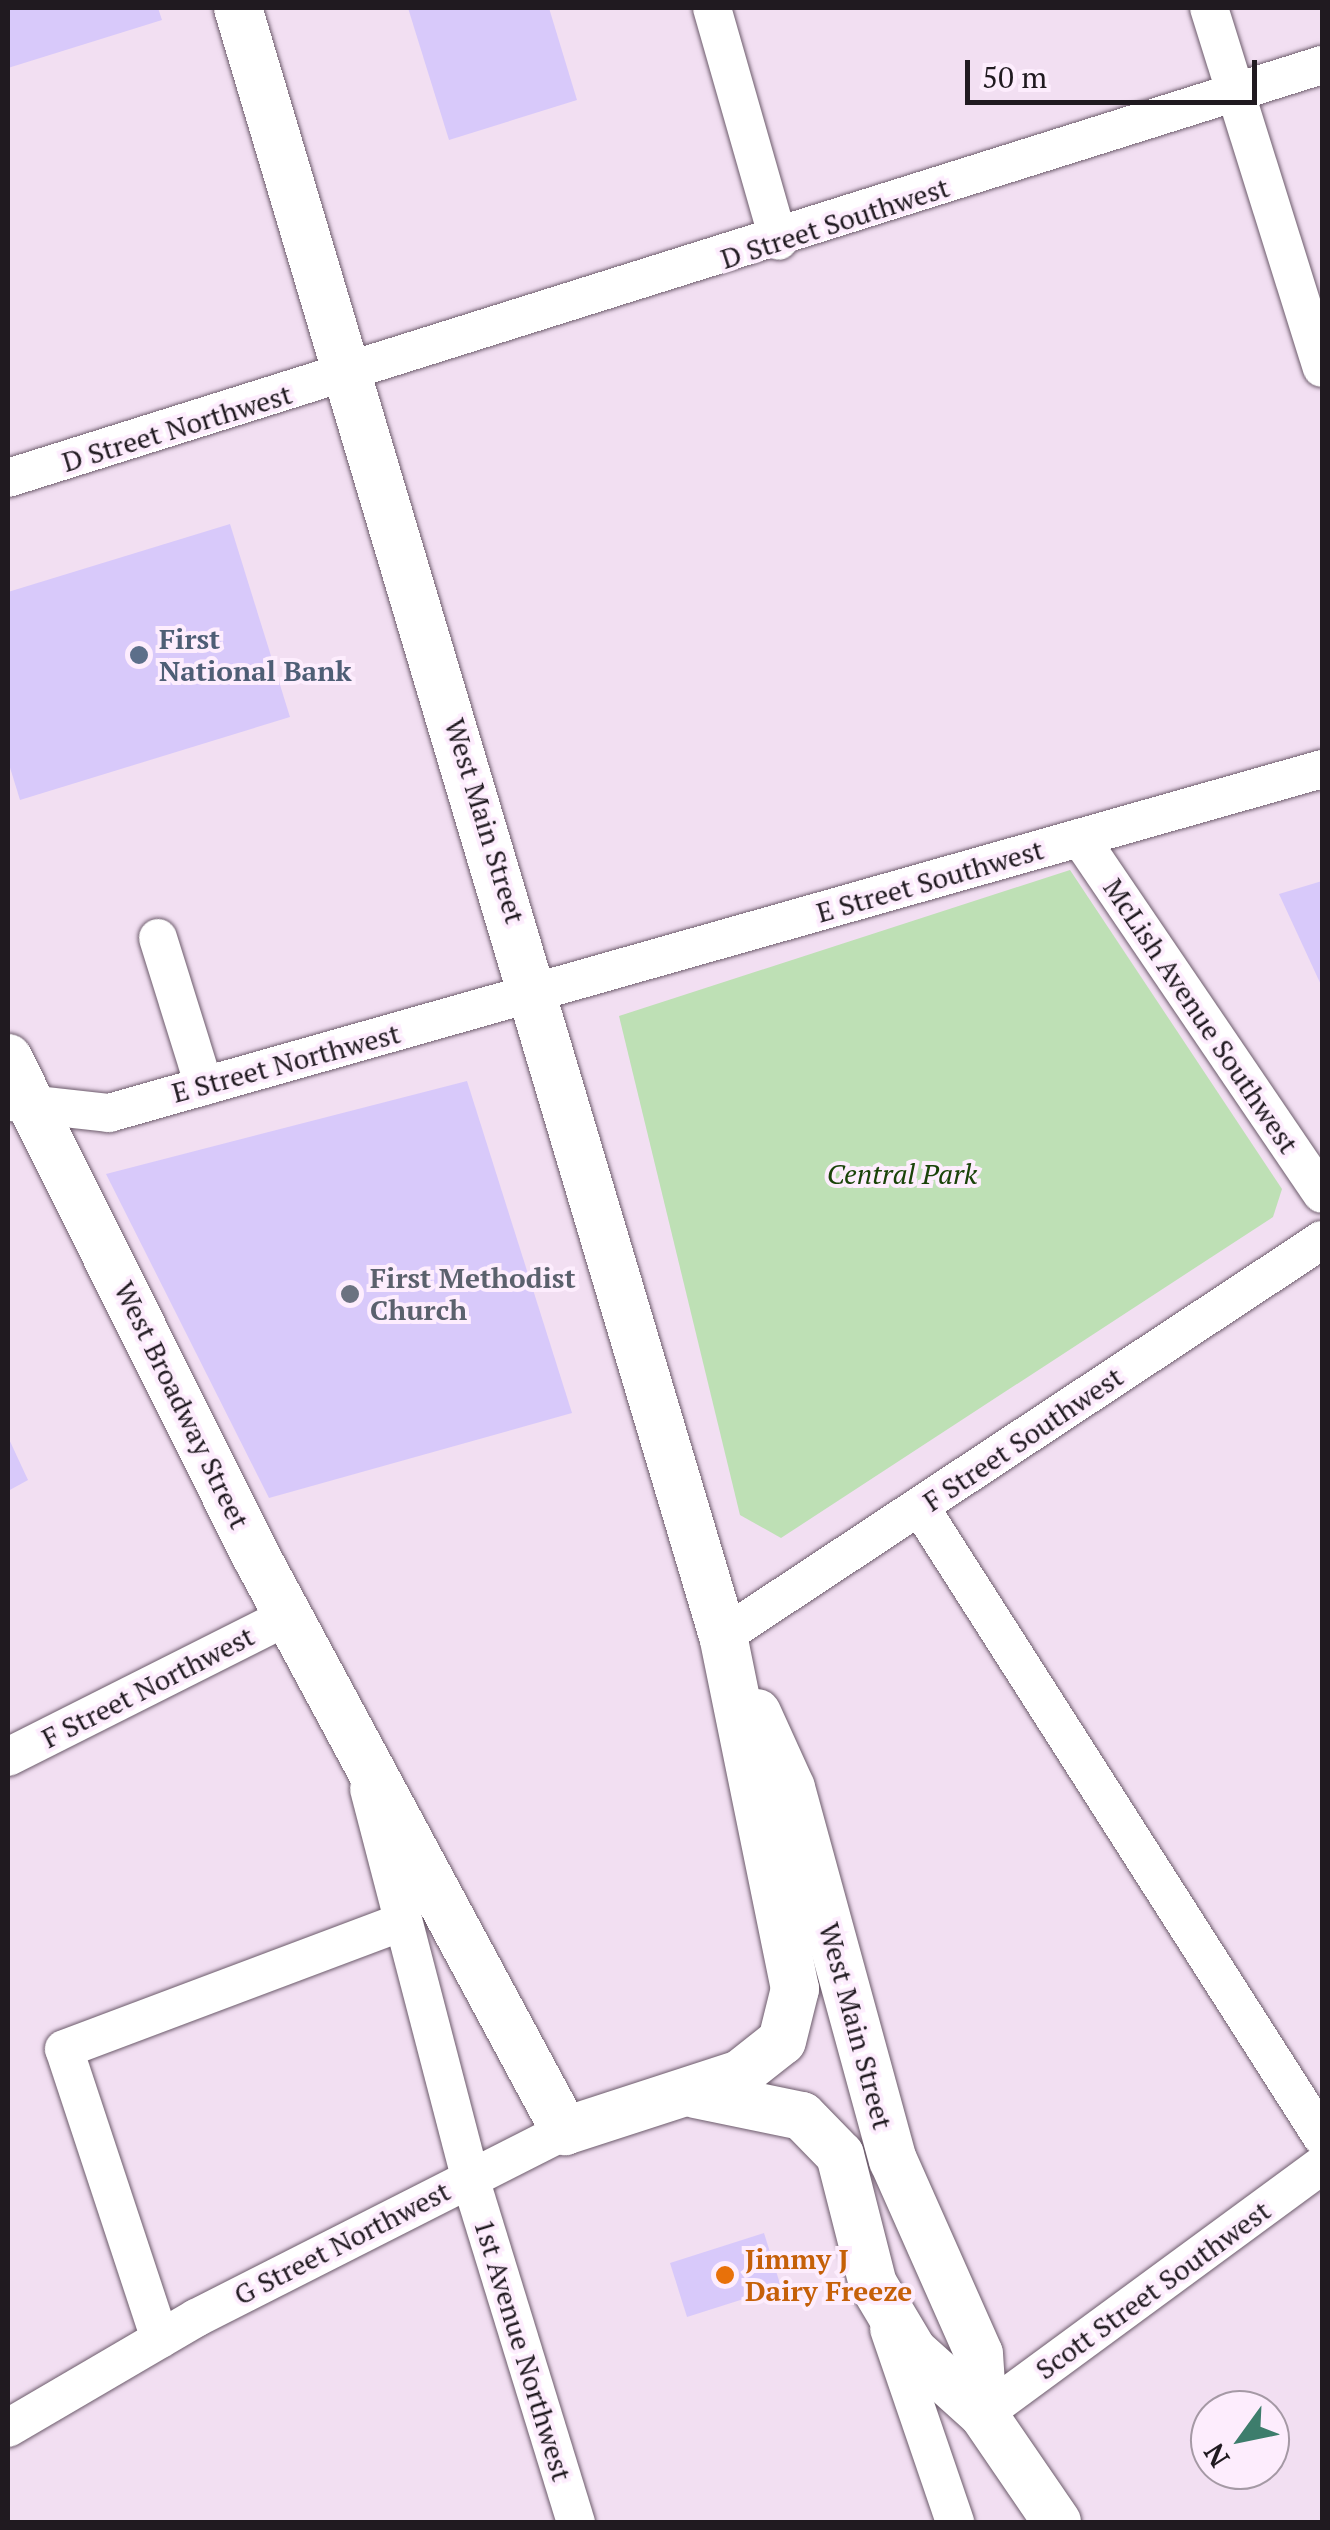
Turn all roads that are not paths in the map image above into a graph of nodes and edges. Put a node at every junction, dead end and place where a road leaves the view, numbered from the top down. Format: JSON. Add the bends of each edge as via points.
{"nodes":[{"id":1,"x":238,"y":8,"type":"edge"},
{"id":2,"x":712,"y":8,"type":"edge"},
{"id":3,"x":1209,"y":8,"type":"edge"},
{"id":4,"x":1322,"y":65,"type":"edge"},
{"id":5,"x":1236,"y":94,"type":"junction"},
{"id":6,"x":780,"y":241,"type":"junction"},
{"id":7,"x":1322,"y":368,"type":"edge"},
{"id":8,"x":347,"y":378,"type":"junction"},
{"id":9,"x":8,"y":478,"type":"edge"},
{"id":10,"x":1322,"y":770,"type":"edge"},
{"id":11,"x":1080,"y":838,"type":"junction"},
{"id":12,"x":158,"y":938,"type":"dead end"},
{"id":13,"x":539,"y":994,"type":"junction"},
{"id":14,"x":8,"y":1058,"type":"edge"},
{"id":15,"x":204,"y":1086,"type":"junction"},
{"id":16,"x":19,"y":1102,"type":"edge"},
{"id":17,"x":1320,"y":1187,"type":"edge"},
{"id":18,"x":1322,"y":1240,"type":"edge"},
{"id":19,"x":920,"y":1507,"type":"junction"},
{"id":20,"x":288,"y":1616,"type":"junction"},
{"id":21,"x":722,"y":1636,"type":"junction"},
{"id":22,"x":360,"y":1748,"type":"junction"},
{"id":23,"x":8,"y":1757,"type":"edge"},
{"id":24,"x":400,"y":1923,"type":"junction"},
{"id":25,"x":692,"y":2094,"type":"junction"},
{"id":26,"x":565,"y":2131,"type":"junction"},
{"id":27,"x":1322,"y":2137,"type":"edge"},
{"id":28,"x":1322,"y":2165,"type":"edge"},
{"id":29,"x":470,"y":2178,"type":"junction"},
{"id":30,"x":873,"y":2284,"type":"junction"},
{"id":31,"x":160,"y":2339,"type":"junction"},
{"id":32,"x":983,"y":2414,"type":"junction"},
{"id":33,"x":8,"y":2428,"type":"edge"},
{"id":34,"x":1049,"y":2518,"type":"edge"},
{"id":35,"x":576,"y":2522,"type":"edge"},
{"id":36,"x":955,"y":2522,"type":"edge"}],
"edges":[{"from":1,"to":8,"type":"main road","name":"West Main Street"},
{"from":2,"to":6,"type":"street"},
{"from":3,"to":5,"type":"street"},
{"from":4,"to":5,"type":"street","name":"D Street Southwest"},
{"from":5,"to":6,"type":"street","name":"D Street Southwest"},
{"from":5,"to":7,"type":"street"},
{"from":6,"to":8,"type":"street","name":"D Street Southwest"},
{"from":8,"to":9,"type":"street","name":"D Street Northwest"},
{"from":8,"to":13,"type":"main road","name":"West Main Street"},
{"from":10,"to":11,"type":"street","name":"E Street Southwest"},
{"from":11,"to":13,"type":"street","name":"E Street Southwest"},
{"from":11,"to":17,"type":"street","name":"McLish Avenue Southwest"},
{"from":12,"to":15,"type":"street"},
{"from":13,"to":15,"type":"street","name":"E Street Northwest"},
{"from":13,"to":21,"type":"main road","name":"West Main Street"},
{"from":14,"to":16,"type":"main road","name":"West Broadway Street"},
{"from":15,"to":16,"type":"street","name":"E Street Northwest","via":[[109,1112]]},
{"from":16,"to":20,"type":"main road","name":"West Broadway Street"},
{"from":18,"to":19,"type":"street","name":"F Street Southwest"},
{"from":19,"to":21,"type":"street","name":"F Street Southwest"},
{"from":19,"to":27,"type":"street"},
{"from":20,"to":22,"type":"main road","name":"West Broadway Street"},
{"from":20,"to":23,"type":"street","name":"F Street Northwest"},
{"from":21,"to":25,"type":"main road","name":"West Main Street","via":[[795,1989],[782,2041]]},
{"from":21,"to":32,"type":"main road","name":"West Main Street","via":[[791,1788],[892,2160],[978,2354]]},
{"from":22,"to":24,"type":"street","name":"West Broadway Street"},
{"from":22,"to":26,"type":"main road","name":"West Broadway Street"},
{"from":24,"to":29,"type":"street","name":"West Broadway Street"},
{"from":24,"to":31,"type":"street","via":[[64,2049]]},
{"from":25,"to":26,"type":"main road","name":"G Street Northwest"},
{"from":25,"to":30,"type":"main road","via":[[802,2116],[840,2156]]},
{"from":26,"to":29,"type":"street","name":"G Street Northwest"},
{"from":28,"to":32,"type":"street","name":"Scott Street Southwest"},
{"from":29,"to":31,"type":"street","name":"G Street Northwest"},
{"from":29,"to":35,"type":"street","name":"1st Avenue Northwest"},
{"from":30,"to":32,"type":"main road","via":[[913,2351]]},
{"from":30,"to":36,"type":"street"},
{"from":31,"to":33,"type":"street","name":"G Street Northwest"},
{"from":32,"to":34,"type":"main road"}]}
